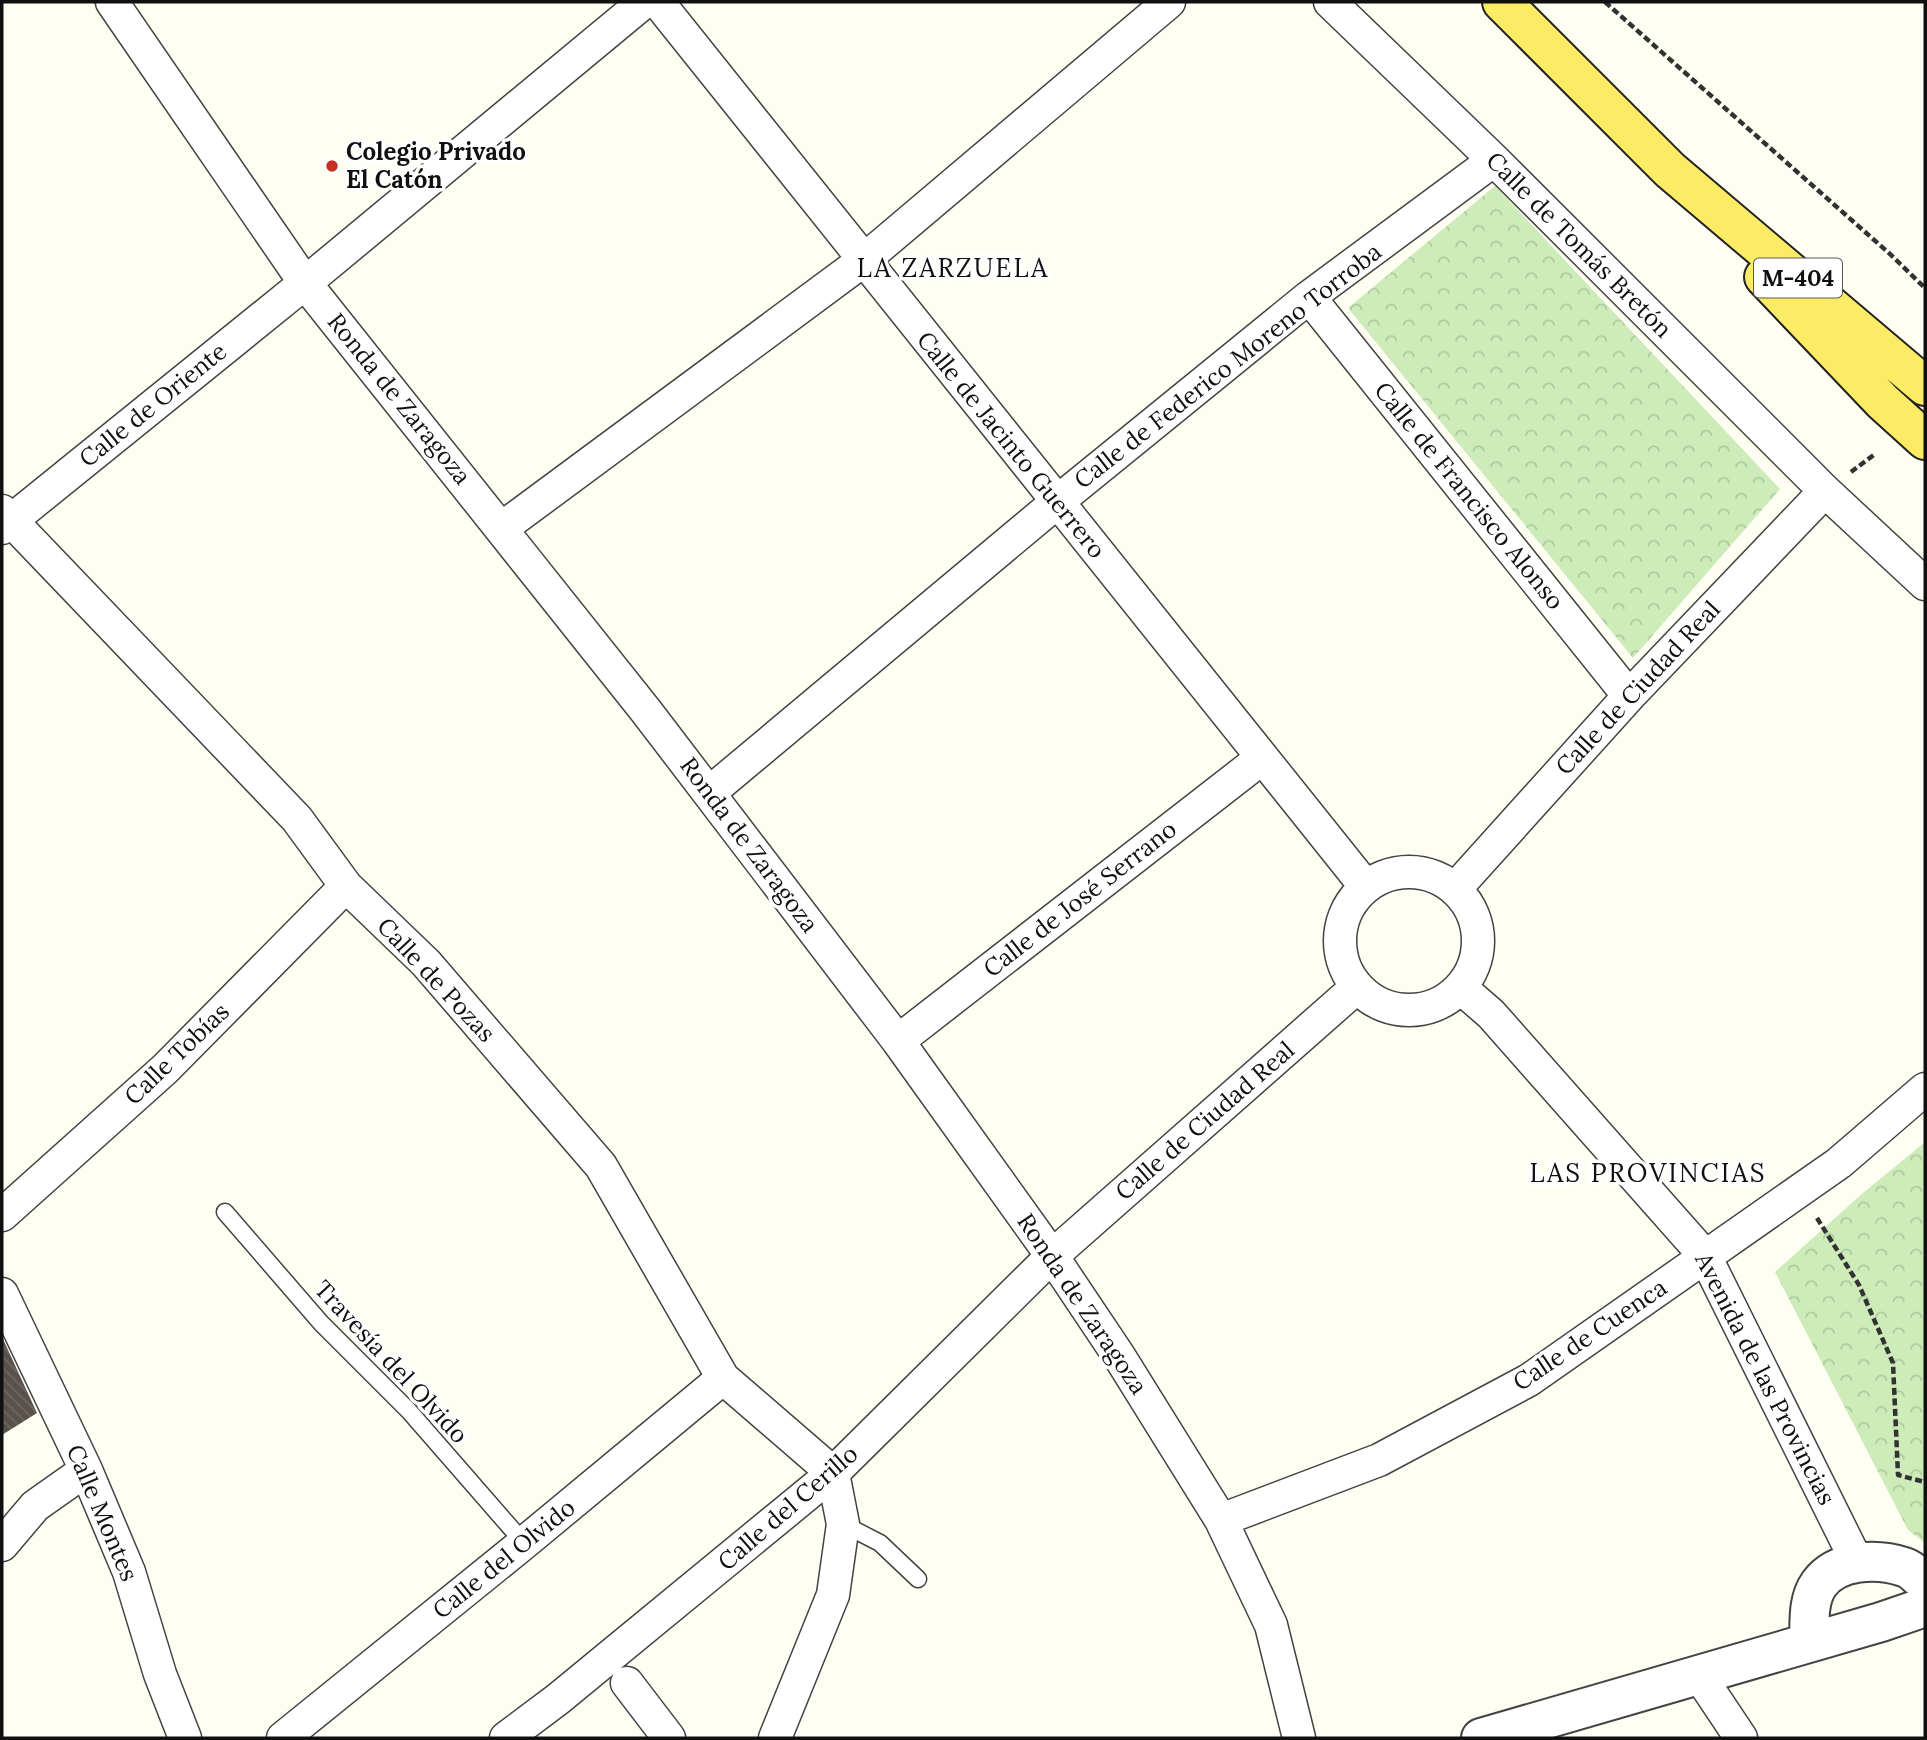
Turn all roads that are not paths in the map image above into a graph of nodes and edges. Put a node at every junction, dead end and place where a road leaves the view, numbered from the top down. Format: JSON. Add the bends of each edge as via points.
{"nodes":[{"id":1,"x":112,"y":2,"type":"edge"},
{"id":2,"x":643,"y":2,"type":"edge"},
{"id":3,"x":658,"y":2,"type":"edge"},
{"id":4,"x":1170,"y":2,"type":"edge"},
{"id":5,"x":1330,"y":2,"type":"edge"},
{"id":6,"x":1502,"y":2,"type":"edge"},
{"id":7,"x":1494,"y":160,"type":"junction"},
{"id":8,"x":1670,"y":170,"type":"junction"},
{"id":9,"x":864,"y":260,"type":"junction"},
{"id":10,"x":305,"y":283,"type":"junction"},
{"id":11,"x":1778,"y":293,"type":"junction"},
{"id":12,"x":1309,"y":297,"type":"junction"},
{"id":13,"x":1925,"y":386,"type":"edge"},
{"id":14,"x":1925,"y":415,"type":"edge"},
{"id":15,"x":1925,"y":440,"type":"edge"},
{"id":16,"x":1825,"y":491,"type":"junction"},
{"id":17,"x":1056,"y":502,"type":"junction"},
{"id":18,"x":5,"y":520,"type":"edge"},
{"id":19,"x":502,"y":528,"type":"junction"},
{"id":20,"x":1925,"y":584,"type":"edge"},
{"id":21,"x":1629,"y":696,"type":"junction"},
{"id":22,"x":1262,"y":758,"type":"junction"},
{"id":23,"x":709,"y":793,"type":"junction"},
{"id":24,"x":346,"y":886,"type":"junction"},
{"id":25,"x":1366,"y":887,"type":"junction"},
{"id":26,"x":1455,"y":888,"type":"junction"},
{"id":27,"x":1357,"y":987,"type":"junction"},
{"id":28,"x":1461,"y":988,"type":"junction"},
{"id":29,"x":898,"y":1041,"type":"junction"},
{"id":30,"x":1925,"y":1089,"type":"edge"},
{"id":31,"x":225,"y":1212,"type":"dead end"},
{"id":32,"x":2,"y":1215,"type":"edge"},
{"id":33,"x":1052,"y":1256,"type":"junction"},
{"id":34,"x":1705,"y":1256,"type":"junction"},
{"id":35,"x":2,"y":1294,"type":"edge"},
{"id":36,"x":723,"y":1378,"type":"junction"},
{"id":37,"x":86,"y":1470,"type":"junction"},
{"id":38,"x":834,"y":1473,"type":"junction"},
{"id":39,"x":1221,"y":1520,"type":"junction"},
{"id":40,"x":843,"y":1524,"type":"junction"},
{"id":41,"x":524,"y":1543,"type":"junction"},
{"id":42,"x":2,"y":1545,"type":"edge"},
{"id":43,"x":1857,"y":1562,"type":"junction"},
{"id":44,"x":918,"y":1579,"type":"dead end"},
{"id":45,"x":1925,"y":1583,"type":"edge"},
{"id":46,"x":1925,"y":1607,"type":"edge"},
{"id":47,"x":1810,"y":1642,"type":"junction"},
{"id":48,"x":1699,"y":1675,"type":"junction"},
{"id":49,"x":627,"y":1683,"type":"dead end"},
{"id":50,"x":185,"y":1738,"type":"edge"},
{"id":51,"x":283,"y":1738,"type":"edge"},
{"id":52,"x":506,"y":1738,"type":"edge"},
{"id":53,"x":669,"y":1738,"type":"edge"},
{"id":54,"x":775,"y":1738,"type":"edge"},
{"id":55,"x":1298,"y":1738,"type":"edge"},
{"id":56,"x":1481,"y":1738,"type":"edge"},
{"id":57,"x":1741,"y":1738,"type":"edge"}],
"edges":[{"from":1,"to":10,"type":"street","name":"Ronda de Zaragoza"},
{"from":2,"to":10,"type":"street","name":"Calle de Oriente"},
{"from":3,"to":9,"type":"street","name":"Calle de Jacinto Guerrero"},
{"from":4,"to":9,"type":"street"},
{"from":5,"to":7,"type":"street","name":"Calle de Tomás Bretón"},
{"from":6,"to":8,"type":"main road","number":"M-404"},
{"from":7,"to":12,"type":"street","name":"Calle de Federico Moreno Torroba"},
{"from":7,"to":16,"type":"street","name":"Calle de Tomás Bretón"},
{"from":8,"to":11,"type":"main road","number":"M-404"},
{"from":8,"to":13,"type":"main road","number":"M-404"},
{"from":9,"to":17,"type":"street","name":"Calle de Jacinto Guerrero"},
{"from":9,"to":19,"type":"street"},
{"from":10,"to":18,"type":"street","name":"Calle de Oriente"},
{"from":10,"to":19,"type":"street","name":"Ronda de Zaragoza"},
{"from":11,"to":14,"type":"main road","number":"M-404"},
{"from":11,"to":15,"type":"main road","via":[[1882,402]]},
{"from":12,"to":17,"type":"street","name":"Calle de Federico Moreno Torroba"},
{"from":12,"to":21,"type":"street","name":"Calle de Francisco Alonso"},
{"from":16,"to":20,"type":"street"},
{"from":16,"to":21,"type":"street","name":"Calle de Ciudad Real"},
{"from":17,"to":22,"type":"street","name":"Calle de Jacinto Guerrero"},
{"from":17,"to":23,"type":"street","name":"Calle de Federico Moreno Torroba"},
{"from":18,"to":24,"type":"street","name":"Calle de Pozas","via":[[297,819]]},
{"from":19,"to":23,"type":"street","name":"Ronda de Zaragoza"},
{"from":21,"to":26,"type":"street","name":"Calle de Ciudad Real"},
{"from":22,"to":25,"type":"street","name":"Calle de Jacinto Guerrero"},
{"from":22,"to":29,"type":"street","name":"Calle de José Serrano"},
{"from":23,"to":29,"type":"street","name":"Ronda de Zaragoza"},
{"from":24,"to":32,"type":"street","name":"Calle Tobías","via":[[165,1069]]},
{"from":24,"to":36,"type":"street","name":"Calle de Pozas","via":[[426,963],[601,1166]]},
{"from":25,"to":26,"type":"street","via":[[1387,876],[1410,872],[1434,876]]},
{"from":25,"to":27,"type":"street","via":[[1342,924],[1340,946],[1345,968]]},
{"from":26,"to":28,"type":"street","via":[[1477,926],[1479,948],[1473,970]]},
{"from":27,"to":28,"type":"street","via":[[1375,1002],[1420,1010]]},
{"from":27,"to":33,"type":"street","name":"Calle de Ciudad Real"},
{"from":28,"to":34,"type":"street","name":"Avenida de las Provincias","via":[[1491,1014]]},
{"from":29,"to":33,"type":"street","name":"Ronda de Zaragoza"},
{"from":30,"to":34,"type":"street","name":"Calle de Cuenca","via":[[1839,1163]]},
{"from":31,"to":41,"type":"lane","name":"Travesía del Olvido"},
{"from":33,"to":38,"type":"street","name":"Calle del Cerillo"},
{"from":33,"to":39,"type":"street","name":"Ronda de Zaragoza"},
{"from":34,"to":39,"type":"street","name":"Calle de Cuenca","via":[[1529,1380],[1379,1460]]},
{"from":34,"to":43,"type":"street","name":"Avenida de las Provincias"},
{"from":35,"to":37,"type":"street","name":"Calle Montes"},
{"from":36,"to":38,"type":"street","name":"Calle de Pozas"},
{"from":36,"to":41,"type":"street","name":"Calle del Olvido"},
{"from":37,"to":42,"type":"street","via":[[35,1506]]},
{"from":37,"to":50,"type":"street","name":"Calle Montes","via":[[129,1572]]},
{"from":38,"to":40,"type":"street"},
{"from":38,"to":52,"type":"street","name":"Calle del Cerillo"},
{"from":39,"to":55,"type":"street","name":"Ronda de Zaragoza","via":[[1271,1625]]},
{"from":40,"to":44,"type":"lane","via":[[880,1543]]},
{"from":40,"to":54,"type":"street","via":[[833,1595]]},
{"from":41,"to":51,"type":"street","name":"Calle del Olvido"},
{"from":43,"to":45,"type":"street","via":[[1906,1567]]},
{"from":43,"to":47,"type":"street","via":[[1819,1584],[1810,1604]]},
{"from":46,"to":47,"type":"street"},
{"from":47,"to":48,"type":"street"},
{"from":48,"to":56,"type":"street"},
{"from":48,"to":57,"type":"street"},
{"from":49,"to":53,"type":"street"}]}
